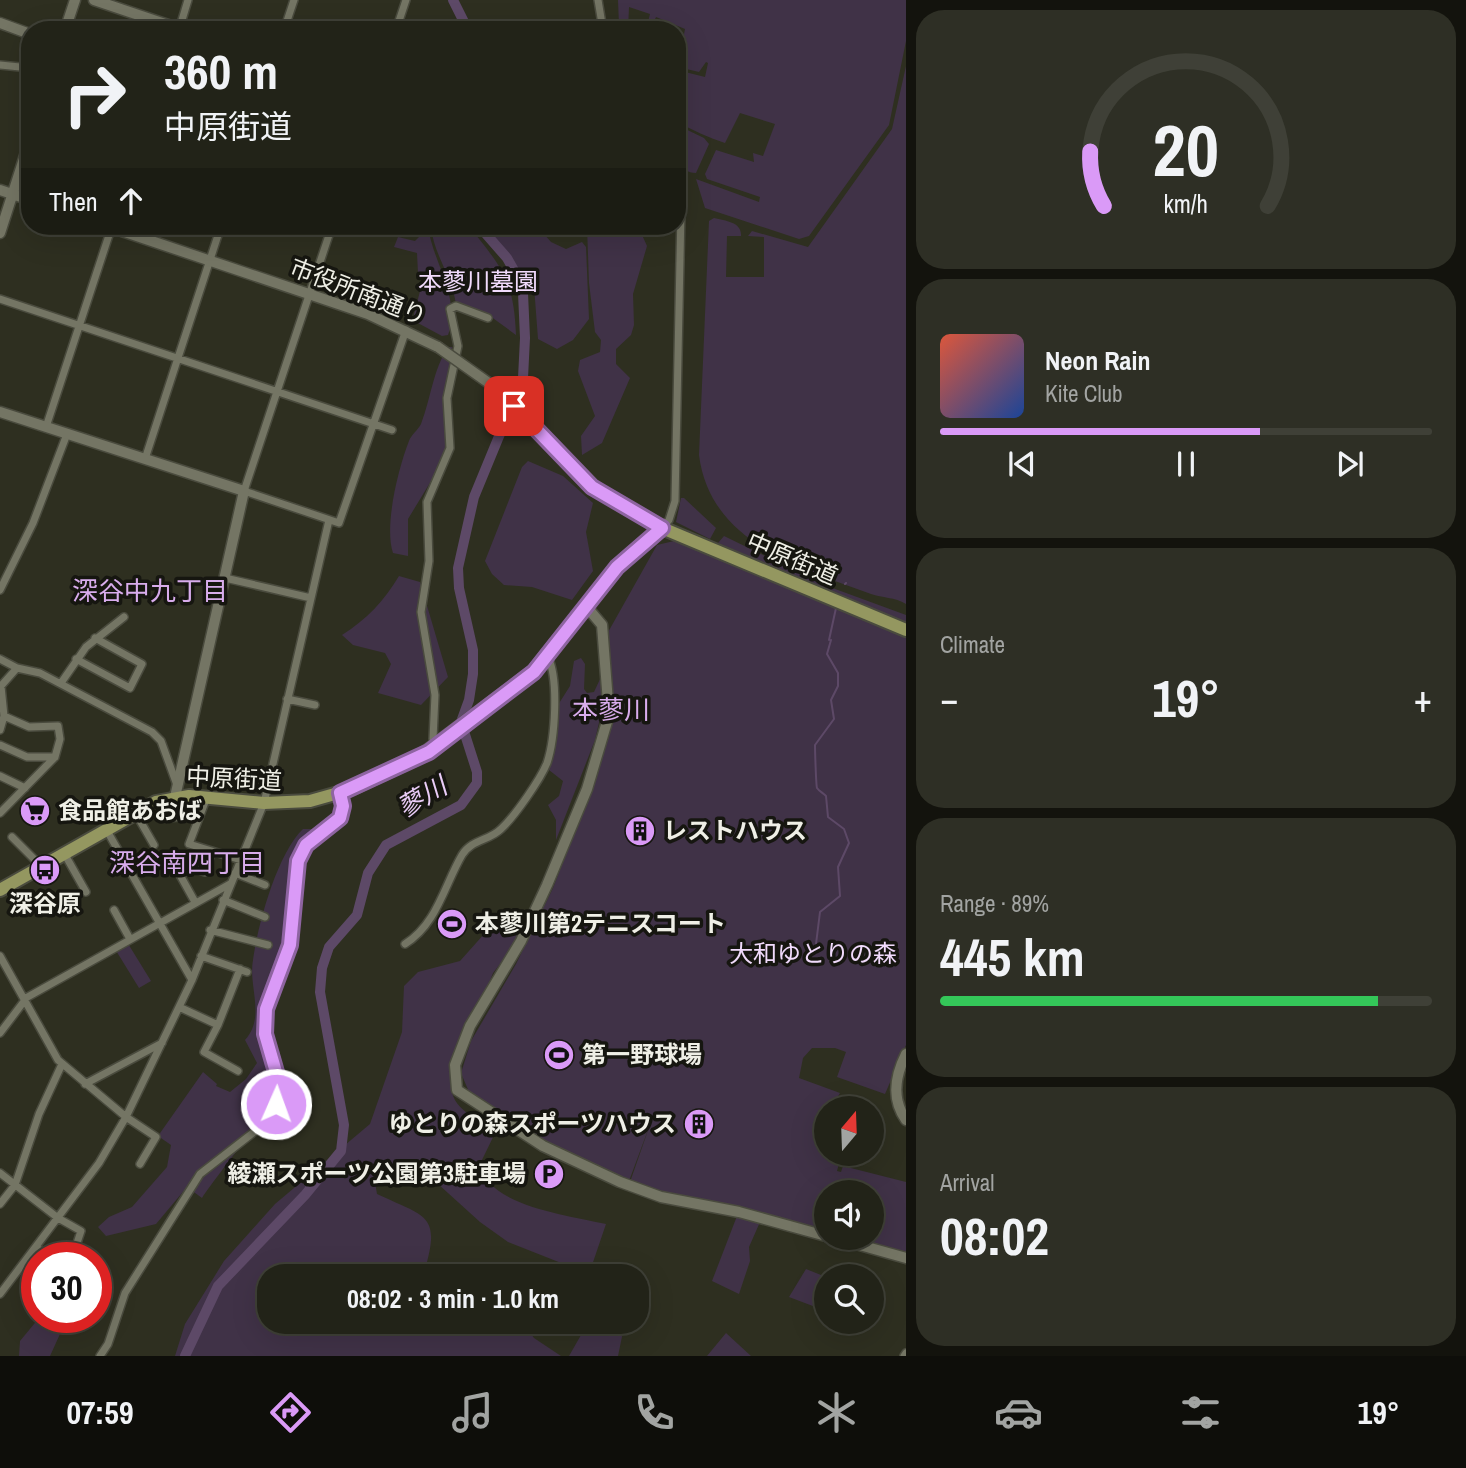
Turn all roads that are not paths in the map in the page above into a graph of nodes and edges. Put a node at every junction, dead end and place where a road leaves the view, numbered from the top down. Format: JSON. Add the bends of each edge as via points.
{"nodes":[{"id":1,"x":75,"y":0,"type":"edge"},
{"id":2,"x":94,"y":0,"type":"edge"},
{"id":3,"x":188,"y":0,"type":"edge"},
{"id":4,"x":294,"y":0,"type":"edge"},
{"id":5,"x":406,"y":0,"type":"edge"},
{"id":6,"x":598,"y":0,"type":"edge"},
{"id":7,"x":68,"y":21,"type":"edge"},
{"id":8,"x":156,"y":21,"type":"edge"},
{"id":9,"x":182,"y":21,"type":"edge"},
{"id":10,"x":287,"y":21,"type":"edge"},
{"id":11,"x":399,"y":21,"type":"edge"},
{"id":12,"x":602,"y":21,"type":"edge"},
{"id":13,"x":0,"y":23,"type":"edge"},
{"id":14,"x":21,"y":31,"type":"edge"},
{"id":15,"x":0,"y":65,"type":"edge"},
{"id":16,"x":21,"y":67,"type":"edge"},
{"id":17,"x":21,"y":167,"type":"edge"},
{"id":18,"x":0,"y":190,"type":"edge"},
{"id":19,"x":12,"y":194,"type":"junction"},
{"id":20,"x":21,"y":197,"type":"edge"},
{"id":21,"x":0,"y":233,"type":"edge"},
{"id":22,"x":107,"y":235,"type":"edge"},
{"id":23,"x":136,"y":235,"type":"edge"},
{"id":24,"x":218,"y":235,"type":"edge"},
{"id":25,"x":329,"y":235,"type":"edge"},
{"id":26,"x":681,"y":235,"type":"edge"},
{"id":27,"x":210,"y":261,"type":"junction"},
{"id":28,"x":310,"y":293,"type":"junction"},
{"id":29,"x":0,"y":299,"type":"edge"},
{"id":30,"x":488,"y":318,"type":"dead end"},
{"id":31,"x":80,"y":326,"type":"junction"},
{"id":32,"x":406,"y":330,"type":"junction"},
{"id":33,"x":178,"y":359,"type":"junction"},
{"id":34,"x":277,"y":392,"type":"junction"},
{"id":35,"x":0,"y":412,"type":"edge"},
{"id":36,"x":374,"y":424,"type":"junction"},
{"id":37,"x":46,"y":427,"type":"junction"},
{"id":38,"x":392,"y":430,"type":"dead end"},
{"id":39,"x":67,"y":434,"type":"junction"},
{"id":40,"x":145,"y":458,"type":"junction"},
{"id":41,"x":244,"y":491,"type":"junction"},
{"id":42,"x":329,"y":520,"type":"junction"},
{"id":43,"x":662,"y":528,"type":"junction"},
{"id":44,"x":225,"y":578,"type":"junction"},
{"id":45,"x":0,"y":590,"type":"edge"},
{"id":46,"x":311,"y":598,"type":"junction"},
{"id":47,"x":586,"y":606,"type":"junction"},
{"id":48,"x":124,"y":617,"type":"dead end"},
{"id":49,"x":906,"y":630,"type":"edge"},
{"id":50,"x":95,"y":638,"type":"junction"},
{"id":51,"x":548,"y":657,"type":"junction"},
{"id":52,"x":0,"y":659,"type":"edge"},
{"id":53,"x":76,"y":659,"type":"junction"},
{"id":54,"x":17,"y":668,"type":"junction"},
{"id":55,"x":61,"y":683,"type":"junction"},
{"id":56,"x":0,"y":685,"type":"edge"},
{"id":57,"x":287,"y":699,"type":"junction"},
{"id":58,"x":315,"y":705,"type":"dead end"},
{"id":59,"x":4,"y":716,"type":"junction"},
{"id":60,"x":0,"y":730,"type":"edge"},
{"id":61,"x":0,"y":745,"type":"edge"},
{"id":62,"x":437,"y":746,"type":"junction"},
{"id":63,"x":55,"y":757,"type":"junction"},
{"id":64,"x":0,"y":776,"type":"edge"},
{"id":65,"x":25,"y":788,"type":"junction"},
{"id":66,"x":176,"y":791,"type":"junction"},
{"id":67,"x":340,"y":793,"type":"junction"},
{"id":68,"x":207,"y":797,"type":"junction"},
{"id":69,"x":264,"y":803,"type":"junction"},
{"id":70,"x":134,"y":811,"type":"junction"},
{"id":71,"x":0,"y":813,"type":"edge"},
{"id":72,"x":200,"y":815,"type":"junction"},
{"id":73,"x":167,"y":818,"type":"dead end"},
{"id":74,"x":106,"y":828,"type":"junction"},
{"id":75,"x":12,"y":836,"type":"dead end"},
{"id":76,"x":154,"y":845,"type":"dead end"},
{"id":77,"x":212,"y":851,"type":"junction"},
{"id":78,"x":63,"y":852,"type":"junction"},
{"id":79,"x":241,"y":860,"type":"junction"},
{"id":80,"x":41,"y":866,"type":"junction"},
{"id":81,"x":235,"y":873,"type":"junction"},
{"id":82,"x":230,"y":883,"type":"junction"},
{"id":83,"x":265,"y":885,"type":"dead end"},
{"id":84,"x":0,"y":890,"type":"edge"},
{"id":85,"x":86,"y":892,"type":"dead end"},
{"id":86,"x":223,"y":900,"type":"junction"},
{"id":87,"x":195,"y":902,"type":"junction"},
{"id":88,"x":114,"y":910,"type":"dead end"},
{"id":89,"x":265,"y":917,"type":"dead end"},
{"id":90,"x":159,"y":922,"type":"junction"},
{"id":91,"x":210,"y":930,"type":"junction"},
{"id":92,"x":130,"y":939,"type":"junction"},
{"id":93,"x":405,"y":944,"type":"dead end"},
{"id":94,"x":268,"y":945,"type":"dead end"},
{"id":95,"x":0,"y":956,"type":"edge"},
{"id":96,"x":201,"y":956,"type":"junction"},
{"id":97,"x":192,"y":980,"type":"junction"},
{"id":98,"x":25,"y":999,"type":"junction"},
{"id":99,"x":179,"y":1007,"type":"junction"},
{"id":100,"x":218,"y":1025,"type":"junction"},
{"id":101,"x":0,"y":1033,"type":"edge"},
{"id":102,"x":162,"y":1043,"type":"junction"},
{"id":103,"x":906,"y":1054,"type":"edge"},
{"id":104,"x":62,"y":1064,"type":"junction"},
{"id":105,"x":237,"y":1071,"type":"dead end"},
{"id":106,"x":85,"y":1084,"type":"junction"},
{"id":107,"x":126,"y":1117,"type":"junction"},
{"id":108,"x":906,"y":1120,"type":"edge"},
{"id":109,"x":140,"y":1164,"type":"dead end"},
{"id":110,"x":0,"y":1173,"type":"edge"},
{"id":111,"x":15,"y":1185,"type":"junction"},
{"id":112,"x":0,"y":1205,"type":"edge"},
{"id":113,"x":58,"y":1218,"type":"junction"},
{"id":114,"x":814,"y":1233,"type":"edge"},
{"id":115,"x":40,"y":1242,"type":"edge"},
{"id":116,"x":77,"y":1242,"type":"edge"},
{"id":117,"x":876,"y":1250,"type":"edge"},
{"id":118,"x":906,"y":1258,"type":"edge"},
{"id":119,"x":21,"y":1267,"type":"edge"},
{"id":120,"x":0,"y":1294,"type":"edge"},
{"id":121,"x":100,"y":1356,"type":"edge"}],
"edges":[{"from":1,"to":7,"type":"street"},
{"from":2,"to":8,"type":"street"},
{"from":3,"to":9,"type":"street"},
{"from":4,"to":10,"type":"street"},
{"from":5,"to":11,"type":"street"},
{"from":6,"to":12,"type":"street"},
{"from":13,"to":14,"type":"street"},
{"from":15,"to":16,"type":"street"},
{"from":17,"to":19,"type":"street"},
{"from":18,"to":19,"type":"street"},
{"from":19,"to":20,"type":"street"},
{"from":19,"to":21,"type":"street"},
{"from":22,"to":31,"type":"street"},
{"from":23,"to":27,"type":"street","name":"市役所南通り"},
{"from":24,"to":27,"type":"street"},
{"from":25,"to":28,"type":"street"},
{"from":26,"to":43,"type":"street","via":[[678,446],[674,508]]},
{"from":27,"to":28,"type":"street","name":"市役所南通り"},
{"from":27,"to":33,"type":"street"},
{"from":28,"to":32,"type":"street","name":"市役所南通り"},
{"from":28,"to":34,"type":"street"},
{"from":29,"to":31,"type":"street"},
{"from":30,"to":62,"type":"street","via":[[456,306],[450,309],[458,346],[447,398],[450,448],[427,502],[429,561],[421,612],[435,695],[433,739]]},
{"from":31,"to":33,"type":"street"},
{"from":31,"to":37,"type":"street"},
{"from":32,"to":36,"type":"street"},
{"from":32,"to":43,"type":"street","name":"市役所南通り","bridge":true,"via":[[438,347],[498,391],[578,474]]},
{"from":33,"to":34,"type":"street"},
{"from":33,"to":40,"type":"street"},
{"from":34,"to":36,"type":"street"},
{"from":34,"to":41,"type":"street"},
{"from":35,"to":37,"type":"street"},
{"from":36,"to":38,"type":"street"},
{"from":36,"to":42,"type":"street","via":[[340,523]]},
{"from":37,"to":39,"type":"street"},
{"from":39,"to":40,"type":"street"},
{"from":39,"to":45,"type":"street","via":[[33,523]]},
{"from":40,"to":41,"type":"street"},
{"from":41,"to":42,"type":"street"},
{"from":41,"to":44,"type":"street"},
{"from":42,"to":46,"type":"street"},
{"from":43,"to":47,"type":"main road","name":"中原街道","via":[[617,567]]},
{"from":43,"to":49,"type":"main road","name":"中原街道"},
{"from":44,"to":46,"type":"street"},
{"from":44,"to":66,"type":"street"},
{"from":46,"to":57,"type":"street"},
{"from":47,"to":51,"type":"main road","name":"中原街道"},
{"from":47,"to":114,"type":"street","via":[[603,631],[610,699],[606,727],[587,789],[547,885],[465,1039],[455,1065],[457,1090],[543,1146],[620,1182],[662,1197]]},
{"from":48,"to":50,"type":"street"},
{"from":50,"to":53,"type":"street"},
{"from":50,"to":53,"type":"street","via":[[142,664],[130,688]]},
{"from":51,"to":62,"type":"main road","name":"中原街道"},
{"from":51,"to":93,"type":"street","via":[[554,692],[545,766],[504,826],[469,846],[429,922]]},
{"from":52,"to":54,"type":"street"},
{"from":53,"to":55,"type":"street"},
{"from":54,"to":55,"type":"street"},
{"from":54,"to":56,"type":"street"},
{"from":55,"to":66,"type":"street","via":[[157,736]]},
{"from":56,"to":59,"type":"street"},
{"from":57,"to":58,"type":"street"},
{"from":57,"to":69,"type":"street"},
{"from":59,"to":60,"type":"street"},
{"from":59,"to":63,"type":"street","via":[[29,727],[58,726]]},
{"from":61,"to":63,"type":"street","via":[[27,757]]},
{"from":62,"to":67,"type":"main road","name":"中原街道"},
{"from":63,"to":65,"type":"street"},
{"from":64,"to":65,"type":"street"},
{"from":65,"to":71,"type":"street"},
{"from":66,"to":68,"type":"main road","name":"中原街道"},
{"from":66,"to":70,"type":"main road","name":"中原街道"},
{"from":67,"to":69,"type":"main road","name":"中原街道","via":[[310,801]]},
{"from":67,"to":121,"type":"street","via":[[340,818],[306,845],[298,861],[290,945],[266,1009],[265,1034],[278,1079],[276,1104],[262,1125],[200,1174],[125,1293]]},
{"from":68,"to":69,"type":"main road","name":"中原街道"},
{"from":68,"to":72,"type":"street"},
{"from":69,"to":79,"type":"street"},
{"from":70,"to":74,"type":"main road","name":"中原街道"},
{"from":70,"to":76,"type":"street"},
{"from":72,"to":73,"type":"street"},
{"from":72,"to":77,"type":"street","via":[[189,844]]},
{"from":74,"to":78,"type":"main road","name":"中原街道"},
{"from":74,"to":90,"type":"street"},
{"from":75,"to":80,"type":"street"},
{"from":77,"to":79,"type":"street"},
{"from":77,"to":87,"type":"street","via":[[205,872],[193,868],[180,876]]},
{"from":78,"to":80,"type":"main road","name":"中原街道"},
{"from":78,"to":85,"type":"street"},
{"from":79,"to":81,"type":"street"},
{"from":80,"to":84,"type":"main road","name":"中原街道"},
{"from":81,"to":82,"type":"street"},
{"from":81,"to":83,"type":"street"},
{"from":82,"to":86,"type":"street"},
{"from":82,"to":87,"type":"street"},
{"from":86,"to":89,"type":"street"},
{"from":86,"to":91,"type":"street"},
{"from":87,"to":90,"type":"street"},
{"from":88,"to":92,"type":"street"},
{"from":90,"to":92,"type":"street"},
{"from":90,"to":97,"type":"street"},
{"from":91,"to":94,"type":"street"},
{"from":91,"to":96,"type":"street"},
{"from":92,"to":98,"type":"street"},
{"from":95,"to":98,"type":"street"},
{"from":96,"to":97,"type":"street"},
{"from":96,"to":100,"type":"street","via":[[243,971]]},
{"from":97,"to":99,"type":"street"},
{"from":98,"to":101,"type":"street"},
{"from":98,"to":104,"type":"street"},
{"from":99,"to":100,"type":"street"},
{"from":99,"to":102,"type":"street"},
{"from":100,"to":105,"type":"street","via":[[204,1052]]},
{"from":102,"to":106,"type":"street"},
{"from":102,"to":107,"type":"street"},
{"from":103,"to":108,"type":"street","via":[[895,1089]]},
{"from":104,"to":106,"type":"street"},
{"from":104,"to":111,"type":"street","via":[[38,1114]]},
{"from":106,"to":107,"type":"street"},
{"from":107,"to":109,"type":"street","via":[[156,1137]]},
{"from":107,"to":113,"type":"street","via":[[88,1181]]},
{"from":110,"to":111,"type":"street"},
{"from":111,"to":112,"type":"street"},
{"from":111,"to":113,"type":"street"},
{"from":113,"to":115,"type":"street"},
{"from":113,"to":116,"type":"street","via":[[81,1231]]},
{"from":117,"to":118,"type":"street"},
{"from":119,"to":120,"type":"street"}]}
